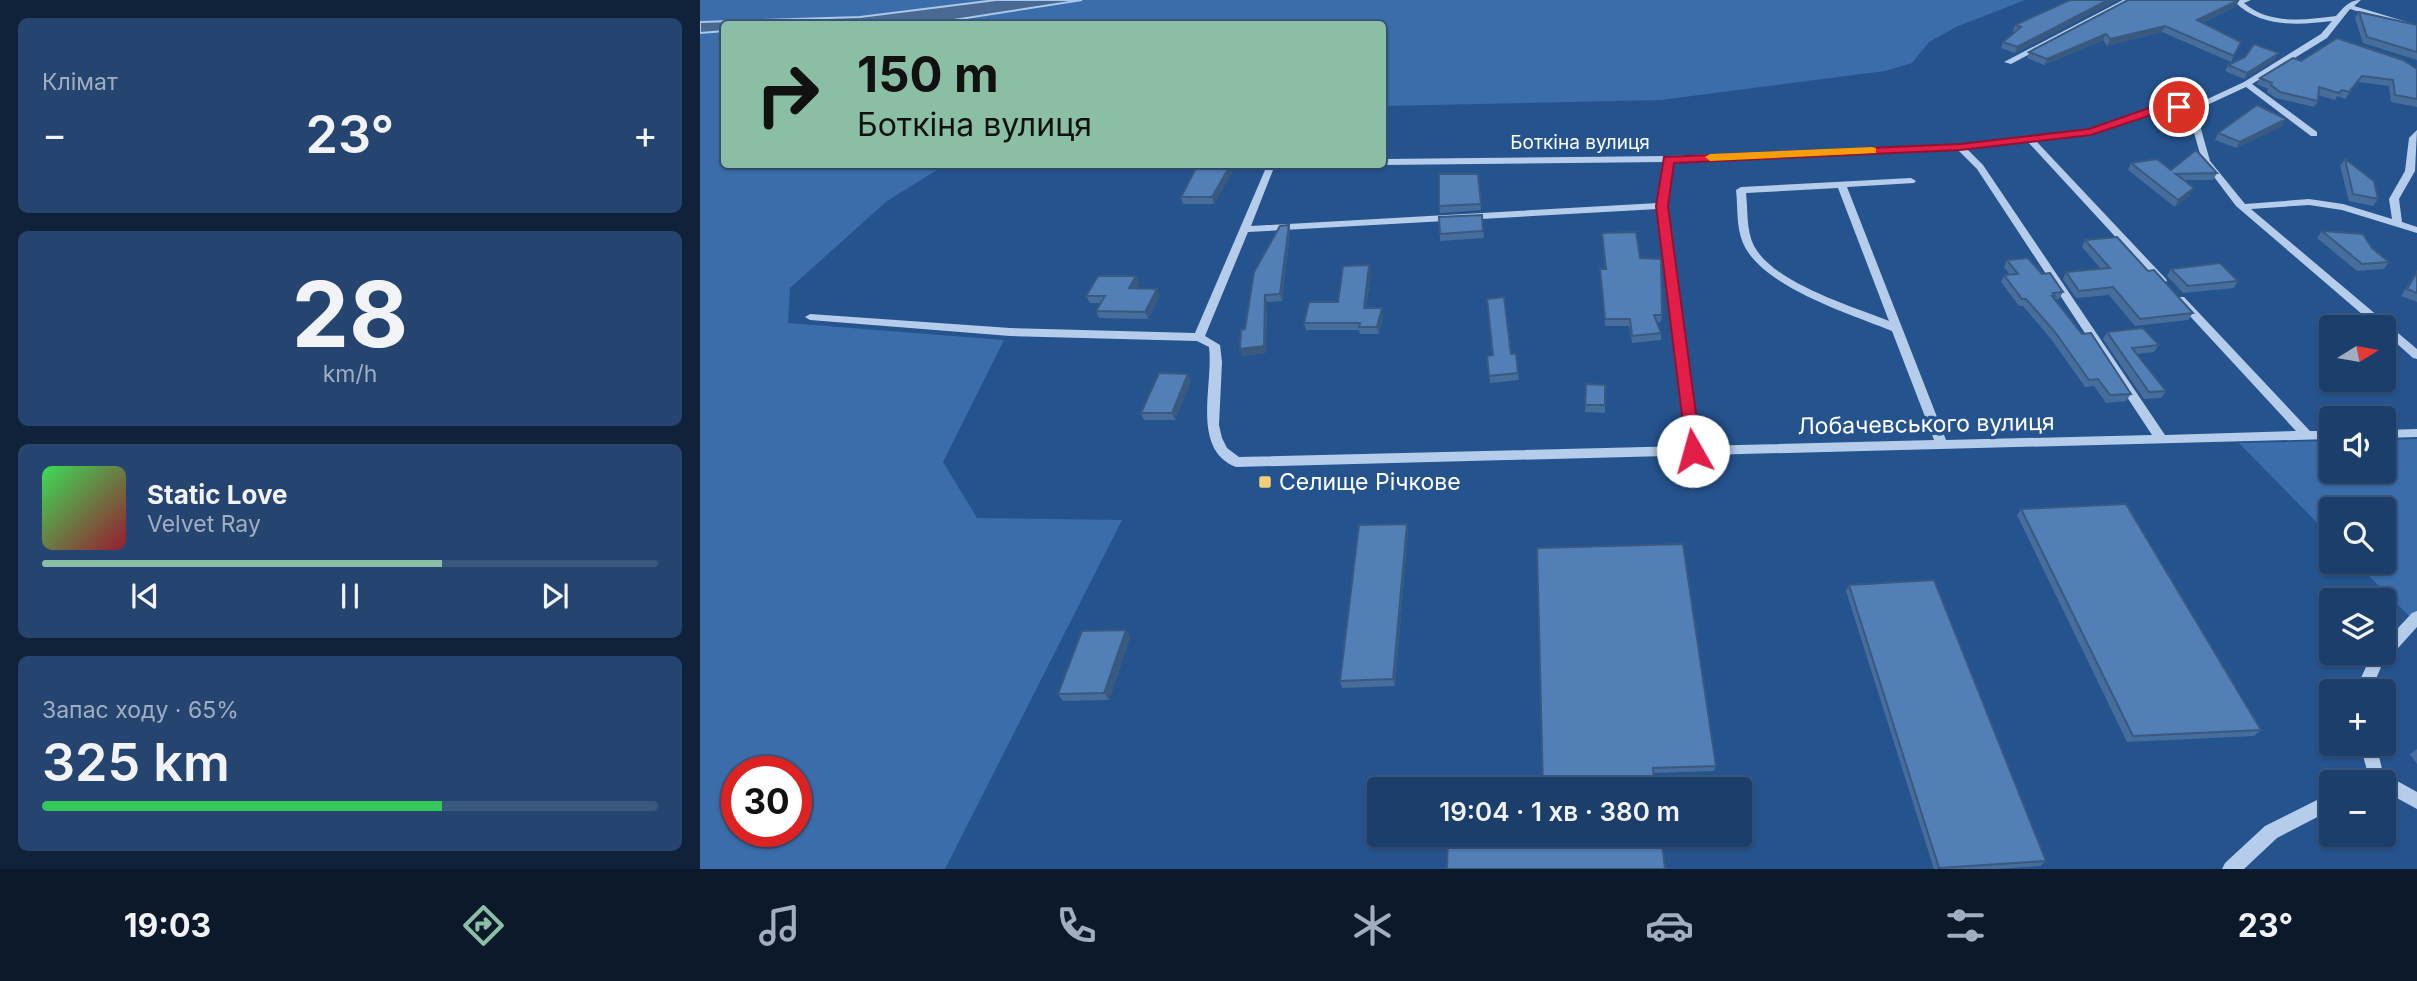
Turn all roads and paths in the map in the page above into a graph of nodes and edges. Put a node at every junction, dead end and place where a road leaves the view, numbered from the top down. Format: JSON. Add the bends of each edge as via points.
{"nodes":[{"id":1,"x":2128,"y":0,"type":"edge"},
{"id":2,"x":2248,"y":0,"type":"edge"},
{"id":3,"x":2358,"y":0,"type":"edge"},
{"id":4,"x":2348,"y":6,"type":"junction"},
{"id":5,"x":2339,"y":18,"type":"junction"},
{"id":6,"x":2417,"y":27,"type":"edge"},
{"id":7,"x":2325,"y":36,"type":"junction"},
{"id":8,"x":2337,"y":40,"type":"edge"},
{"id":9,"x":2008,"y":62,"type":"dead end"},
{"id":10,"x":2247,"y":84,"type":"junction"},
{"id":11,"x":2203,"y":104,"type":"junction"},
{"id":12,"x":2417,"y":133,"type":"edge"},
{"id":13,"x":2314,"y":134,"type":"dead end"},
{"id":14,"x":2029,"y":138,"type":"junction"},
{"id":15,"x":1960,"y":147,"type":"junction"},
{"id":16,"x":1668,"y":159,"type":"junction"},
{"id":17,"x":1386,"y":162,"type":"edge"},
{"id":18,"x":1270,"y":168,"type":"edge"},
{"id":19,"x":1911,"y":181,"type":"dead end"},
{"id":20,"x":1841,"y":184,"type":"junction"},
{"id":21,"x":1662,"y":206,"type":"junction"},
{"id":22,"x":2243,"y":207,"type":"junction"},
{"id":23,"x":2397,"y":222,"type":"junction"},
{"id":24,"x":1244,"y":229,"type":"junction"},
{"id":25,"x":2417,"y":230,"type":"edge"},
{"id":26,"x":810,"y":317,"type":"dead end"},
{"id":27,"x":1897,"y":329,"type":"junction"},
{"id":28,"x":1199,"y":337,"type":"junction"},
{"id":29,"x":2417,"y":355,"type":"edge"},
{"id":30,"x":2417,"y":433,"type":"edge"},
{"id":31,"x":2396,"y":434,"type":"edge"},
{"id":32,"x":2307,"y":436,"type":"junction"},
{"id":33,"x":2319,"y":436,"type":"edge"},
{"id":34,"x":2161,"y":439,"type":"junction"},
{"id":35,"x":1942,"y":445,"type":"junction"},
{"id":36,"x":1693,"y":451,"type":"junction"},
{"id":37,"x":2417,"y":617,"type":"edge"},
{"id":38,"x":2368,"y":679,"type":"edge"},
{"id":39,"x":2396,"y":791,"type":"edge"},
{"id":40,"x":2417,"y":801,"type":"edge"},
{"id":41,"x":2319,"y":808,"type":"edge"},
{"id":42,"x":2231,"y":869,"type":"edge"}],
"edges":[{"from":1,"to":9,"type":"street"},
{"from":2,"to":5,"type":"street","via":[[2239,2],[2247,11],[2295,24]]},
{"from":3,"to":4,"type":"street"},
{"from":4,"to":5,"type":"street"},
{"from":4,"to":6,"type":"street"},
{"from":5,"to":7,"type":"street"},
{"from":7,"to":8,"type":"street"},
{"from":7,"to":10,"type":"street"},
{"from":10,"to":11,"type":"street"},
{"from":10,"to":13,"type":"street"},
{"from":11,"to":14,"type":"street","via":[[2156,110],[2091,132]]},
{"from":11,"to":22,"type":"street","via":[[2197,129],[2206,161]]},
{"from":12,"to":23,"type":"street","via":[[2410,171],[2394,199]]},
{"from":14,"to":15,"type":"street","name":"Боткіна вулиця"},
{"from":14,"to":32,"type":"street"},
{"from":15,"to":16,"type":"street","name":"Боткіна вулиця"},
{"from":15,"to":34,"type":"street","via":[[1980,166]]},
{"from":16,"to":17,"type":"street","name":"Боткіна вулиця"},
{"from":16,"to":21,"type":"street"},
{"from":18,"to":24,"type":"street"},
{"from":19,"to":20,"type":"street"},
{"from":20,"to":27,"type":"street"},
{"from":20,"to":27,"type":"street","via":[[1741,190],[1748,244],[1759,261],[1782,279]]},
{"from":21,"to":24,"type":"street"},
{"from":21,"to":36,"type":"street"},
{"from":22,"to":23,"type":"street","via":[[2309,202]]},
{"from":22,"to":29,"type":"street"},
{"from":23,"to":25,"type":"street"},
{"from":24,"to":28,"type":"street"},
{"from":26,"to":28,"type":"street","via":[[1010,332]]},
{"from":27,"to":35,"type":"street"},
{"from":28,"to":36,"type":"street","name":"Лобачевського вулиця","via":[[1214,345],[1218,363],[1212,431],[1219,452],[1236,462]]},
{"from":30,"to":31,"type":"street"},
{"from":32,"to":33,"type":"street","name":"Лобачевського вулиця"},
{"from":32,"to":34,"type":"street","name":"Лобачевського вулиця"},
{"from":34,"to":35,"type":"street","name":"Лобачевського вулиця"},
{"from":35,"to":36,"type":"street","name":"Лобачевського вулиця"},
{"from":37,"to":38,"type":"street","via":[[2375,663]]},
{"from":39,"to":40,"type":"street"},
{"from":41,"to":42,"type":"street","via":[[2271,832]]}]}
